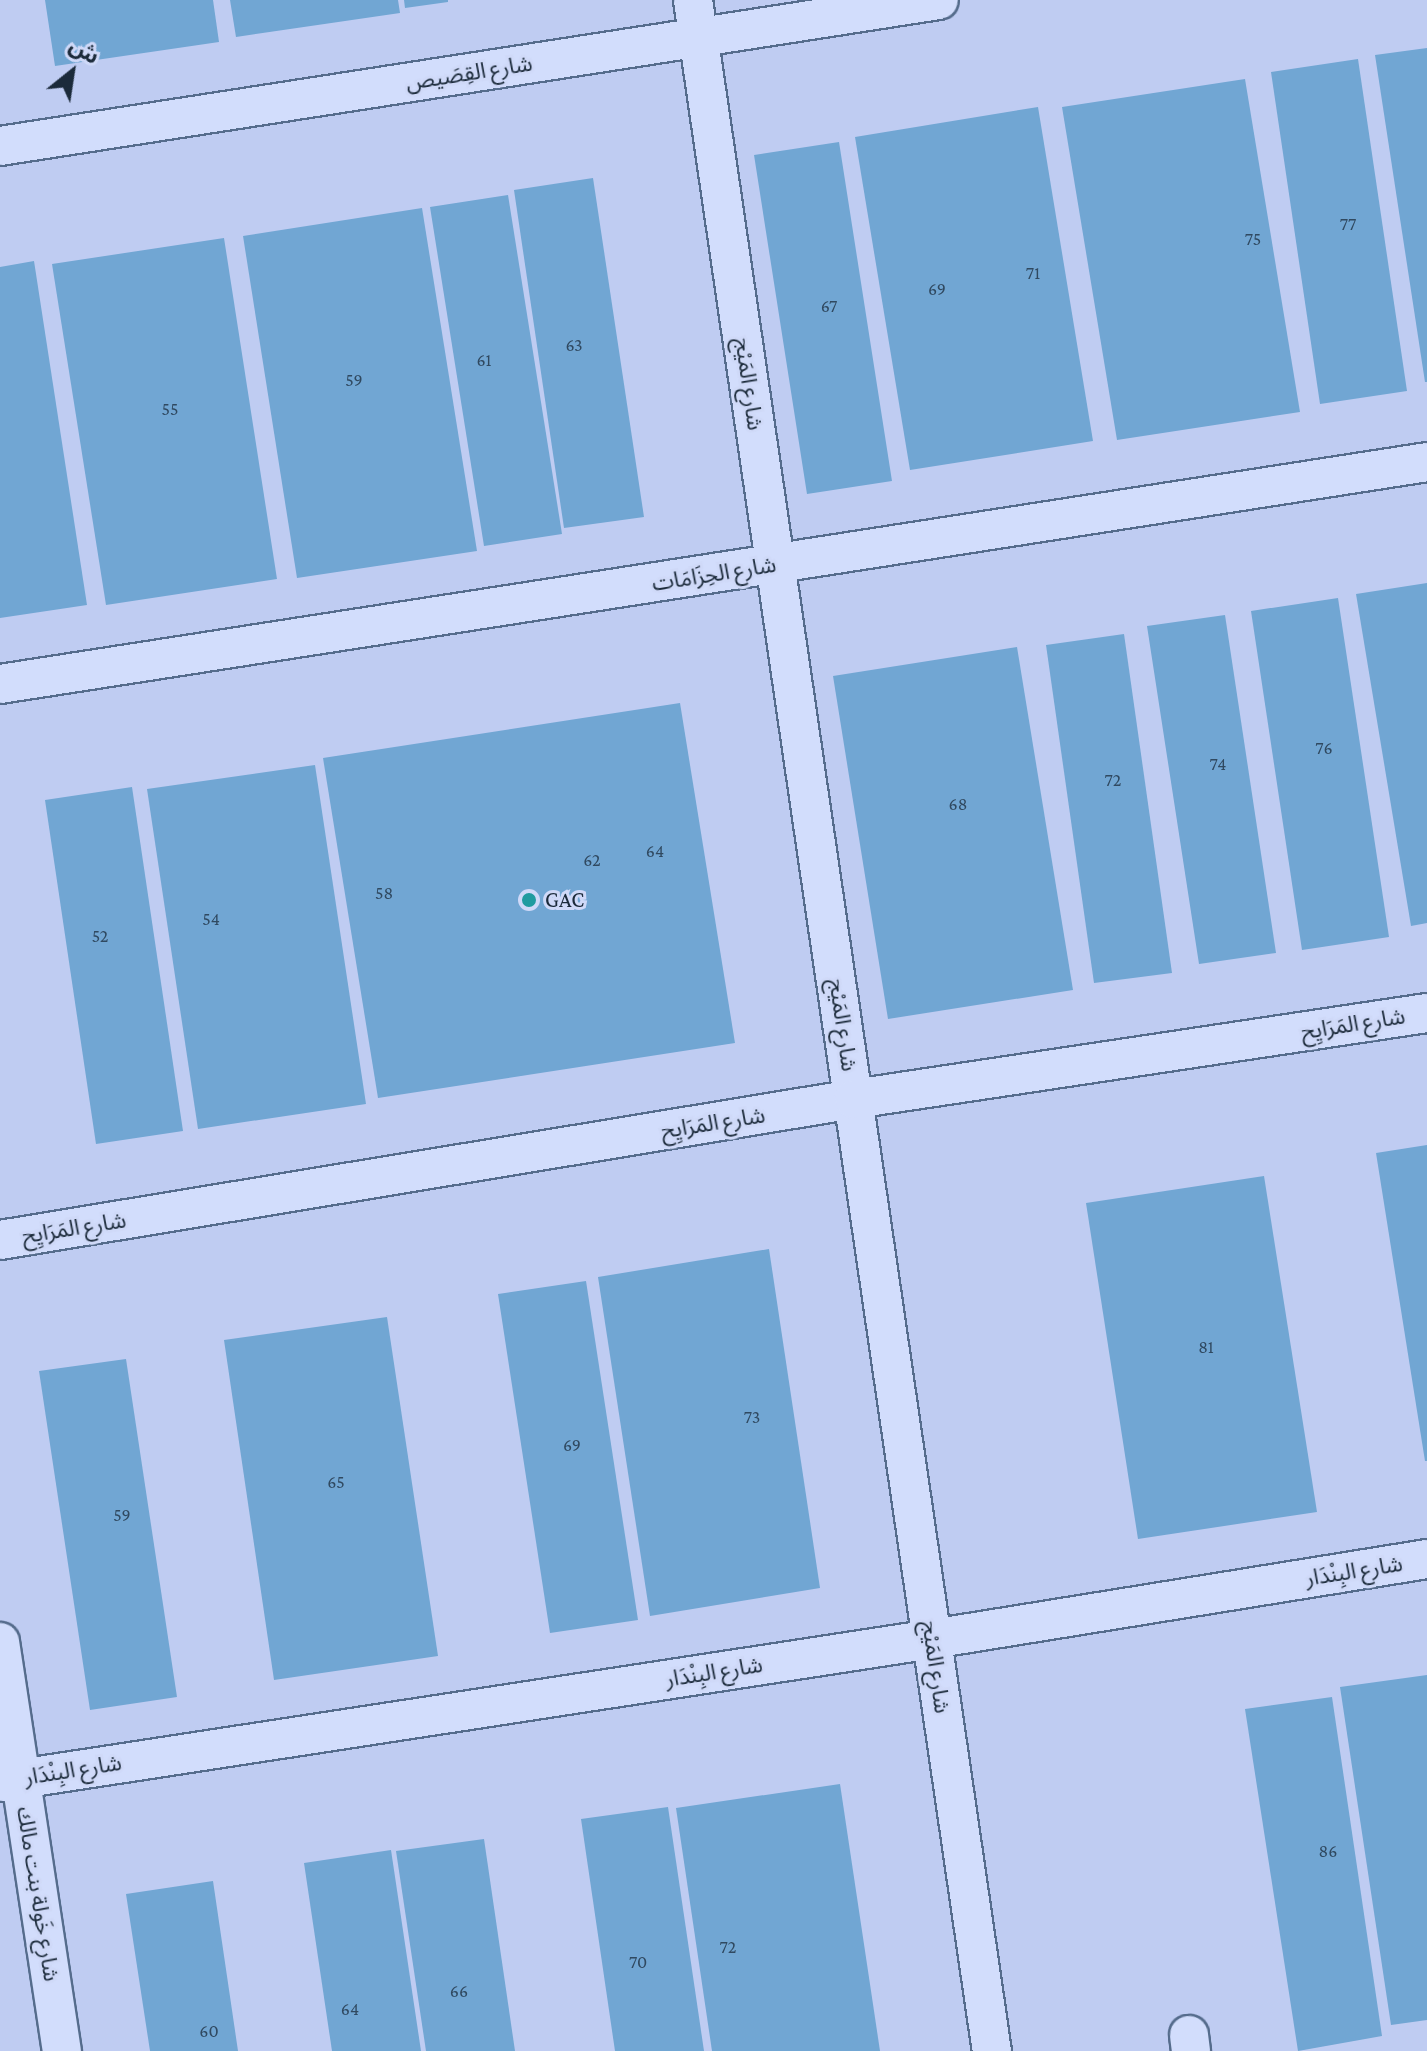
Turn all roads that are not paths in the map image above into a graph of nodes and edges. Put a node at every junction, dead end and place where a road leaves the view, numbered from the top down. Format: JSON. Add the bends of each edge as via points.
{"nodes":[{"id":1,"x":693,"y":0,"type":"edge"},
{"id":2,"x":939,"y":0,"type":"edge"},
{"id":3,"x":699,"y":38,"type":"junction"},
{"id":4,"x":0,"y":146,"type":"edge"},
{"id":5,"x":1427,"y":462,"type":"edge"},
{"id":6,"x":775,"y":565,"type":"junction"},
{"id":7,"x":0,"y":684,"type":"edge"},
{"id":8,"x":1427,"y":1013,"type":"edge"},
{"id":9,"x":854,"y":1099,"type":"junction"},
{"id":10,"x":0,"y":1240,"type":"edge"},
{"id":11,"x":1427,"y":1559,"type":"edge"},
{"id":12,"x":932,"y":1639,"type":"junction"},
{"id":13,"x":0,"y":1642,"type":"edge"},
{"id":14,"x":10,"y":1780,"type":"edge"},
{"id":15,"x":62,"y":2051,"type":"edge"},
{"id":16,"x":992,"y":2051,"type":"edge"}],
"edges":[{"from":1,"to":3,"type":"street","name":"شارع المَيْج"},
{"from":2,"to":3,"type":"street","name":"شارع القِصَيص"},
{"from":3,"to":4,"type":"street","name":"شارع القِصَيص"},
{"from":3,"to":6,"type":"street","name":"شارع المَيْج"},
{"from":5,"to":6,"type":"street","name":"شارع الحِزَامَات"},
{"from":6,"to":7,"type":"street","name":"شارع الحِزَامَات"},
{"from":6,"to":9,"type":"street","name":"شارع المَيْج"},
{"from":8,"to":9,"type":"street","name":"شارع المَرَايِح"},
{"from":9,"to":10,"type":"street","name":"شارع المَرَايِح"},
{"from":9,"to":12,"type":"street","name":"شارع المَيْج"},
{"from":11,"to":12,"type":"street","name":"شارع البِنْدَار"},
{"from":12,"to":14,"type":"street","name":"شارع البِنْدَار"},
{"from":12,"to":16,"type":"street","name":"شارع المَيْج"},
{"from":13,"to":14,"type":"street","name":"شارع خَولة بنت مالك"},
{"from":14,"to":15,"type":"street","name":"شارع خَولة بنت مالك"}]}
